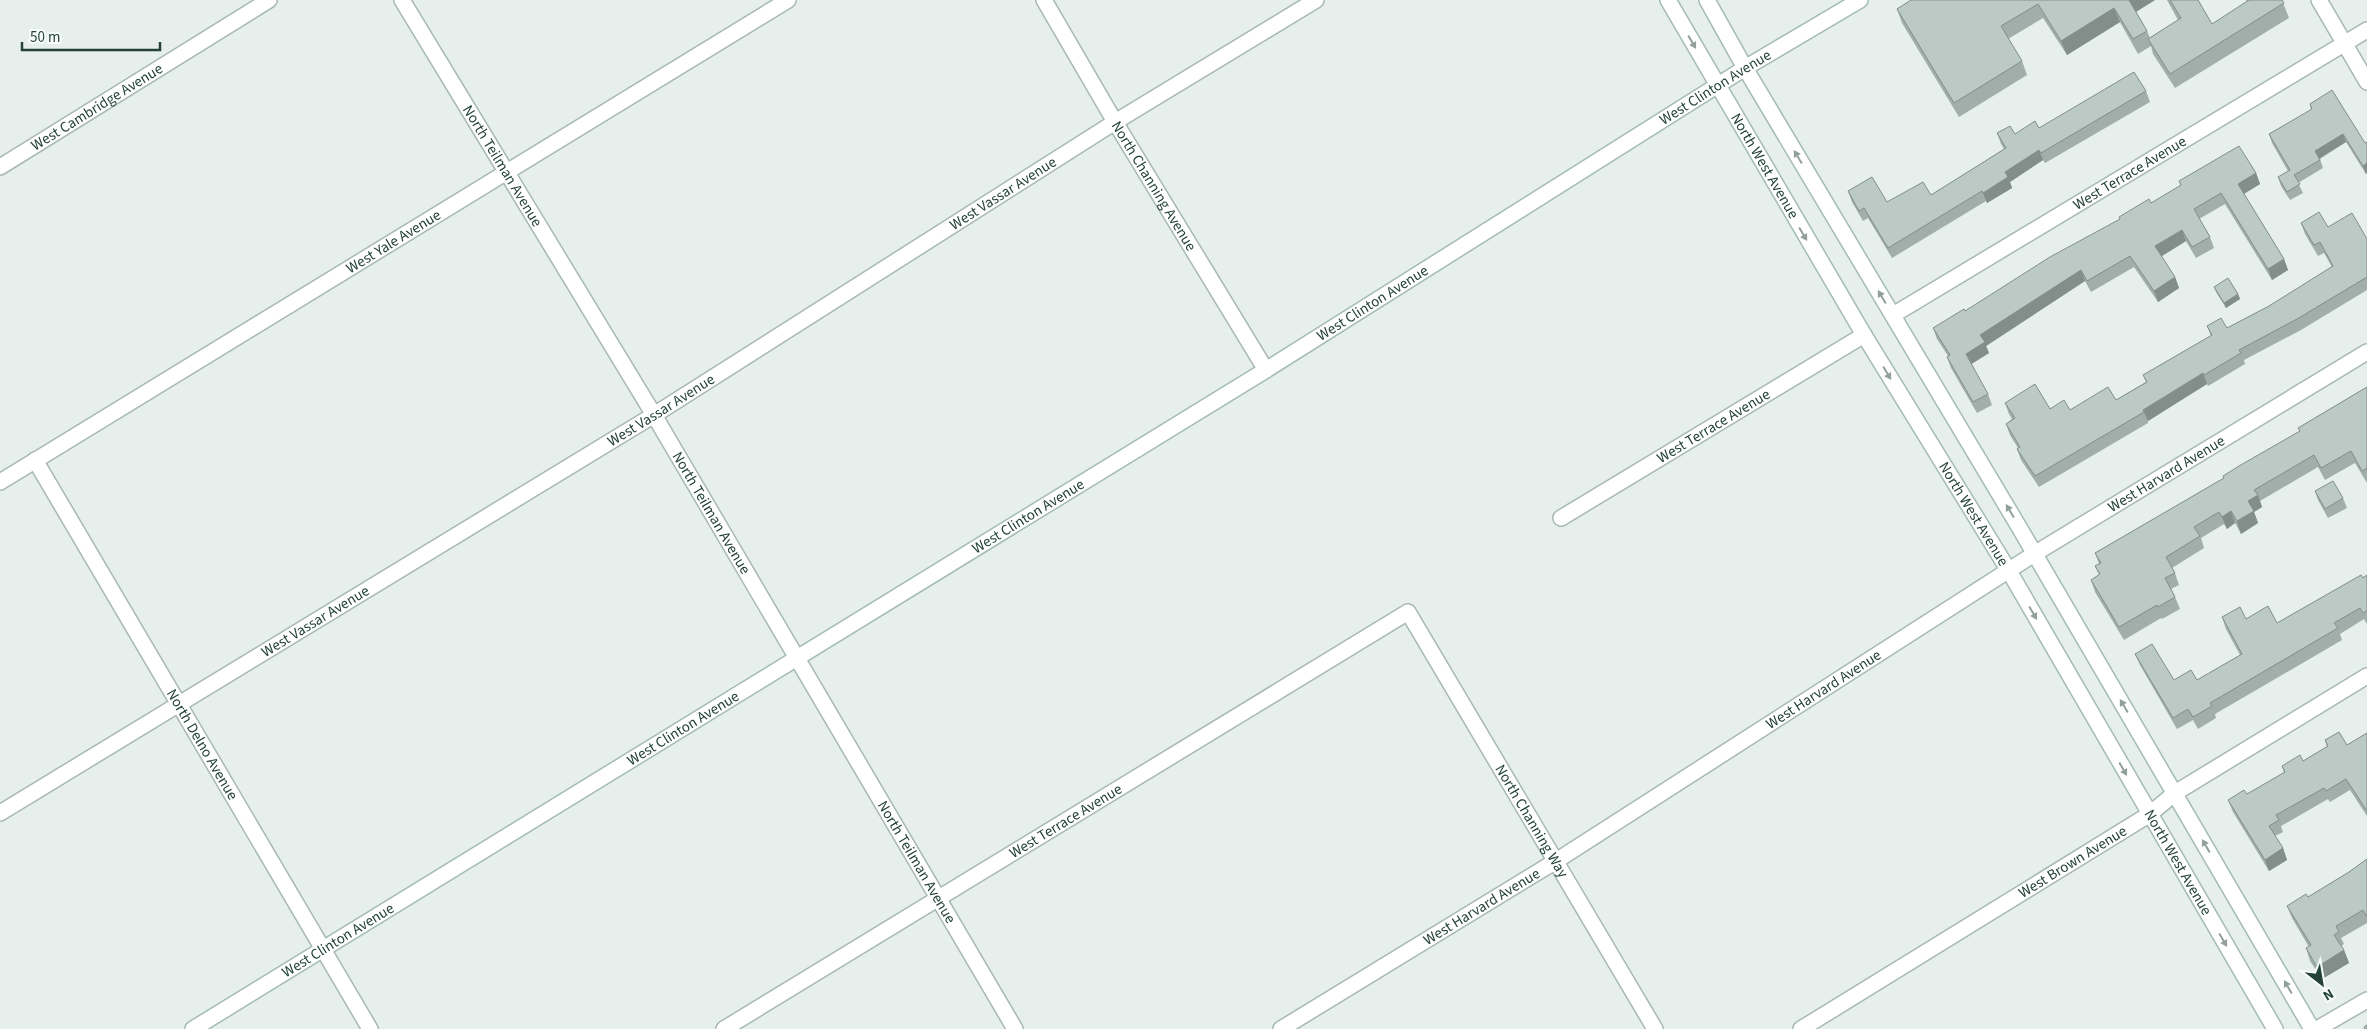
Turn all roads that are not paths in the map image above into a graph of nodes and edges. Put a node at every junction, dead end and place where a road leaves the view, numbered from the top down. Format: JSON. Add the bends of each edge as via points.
{"nodes":[{"id":1,"x":269,"y":0,"type":"edge"},
{"id":2,"x":402,"y":0,"type":"edge"},
{"id":3,"x":788,"y":0,"type":"edge"},
{"id":4,"x":1044,"y":0,"type":"edge"},
{"id":5,"x":1316,"y":0,"type":"edge"},
{"id":6,"x":1668,"y":0,"type":"edge"},
{"id":7,"x":1708,"y":0,"type":"edge"},
{"id":8,"x":1860,"y":0,"type":"edge"},
{"id":9,"x":2318,"y":0,"type":"edge"},
{"id":10,"x":2367,"y":30,"type":"edge"},
{"id":11,"x":2344,"y":44,"type":"junction"},
{"id":12,"x":1745,"y":68,"type":"junction"},
{"id":13,"x":2367,"y":82,"type":"edge"},
{"id":14,"x":1717,"y":86,"type":"junction"},
{"id":15,"x":1115,"y":122,"type":"junction"},
{"id":16,"x":0,"y":167,"type":"edge"},
{"id":17,"x":505,"y":172,"type":"junction"},
{"id":18,"x":1893,"y":315,"type":"junction"},
{"id":19,"x":1864,"y":335,"type":"junction"},
{"id":20,"x":2367,"y":352,"type":"edge"},
{"id":21,"x":1266,"y":370,"type":"junction"},
{"id":22,"x":654,"y":415,"type":"junction"},
{"id":23,"x":36,"y":460,"type":"junction"},
{"id":24,"x":0,"y":482,"type":"edge"},
{"id":25,"x":1561,"y":518,"type":"dead end"},
{"id":26,"x":2034,"y":554,"type":"junction"},
{"id":27,"x":2009,"y":571,"type":"junction"},
{"id":28,"x":1408,"y":612,"type":"joint"},
{"id":29,"x":796,"y":658,"type":"junction"},
{"id":30,"x":2367,"y":676,"type":"edge"},
{"id":31,"x":178,"y":704,"type":"junction"},
{"id":32,"x":2175,"y":793,"type":"junction"},
{"id":33,"x":0,"y":812,"type":"edge"},
{"id":34,"x":2150,"y":814,"type":"junction"},
{"id":35,"x":1556,"y":861,"type":"junction"},
{"id":36,"x":938,"y":898,"type":"junction"},
{"id":37,"x":322,"y":950,"type":"junction"},
{"id":38,"x":2367,"y":1000,"type":"edge"},
{"id":39,"x":193,"y":1029,"type":"edge"},
{"id":40,"x":370,"y":1029,"type":"edge"},
{"id":41,"x":724,"y":1029,"type":"edge"},
{"id":42,"x":1015,"y":1029,"type":"edge"},
{"id":43,"x":1281,"y":1029,"type":"edge"},
{"id":44,"x":1655,"y":1029,"type":"edge"},
{"id":45,"x":1801,"y":1029,"type":"edge"},
{"id":46,"x":2275,"y":1029,"type":"edge"},
{"id":47,"x":2312,"y":1029,"type":"edge"},
{"id":48,"x":2317,"y":1029,"type":"edge"}],
"edges":[{"from":1,"to":16,"type":"street","name":"West Cambridge Avenue"},
{"from":2,"to":17,"type":"street","name":"North Teilman Avenue"},
{"from":3,"to":17,"type":"street","name":"West Yale Avenue"},
{"from":4,"to":15,"type":"street","name":"North Channing Avenue"},
{"from":5,"to":15,"type":"street","name":"West Vassar Avenue"},
{"from":6,"to":14,"type":"street","name":"North West Avenue","one_way":true},
{"from":7,"to":12,"type":"street","name":"North West Avenue"},
{"from":8,"to":12,"type":"street","name":"West Clinton Avenue"},
{"from":9,"to":11,"type":"street"},
{"from":10,"to":11,"type":"street","name":"West Terrace Avenue"},
{"from":11,"to":13,"type":"street"},
{"from":11,"to":18,"type":"street","name":"West Terrace Avenue"},
{"from":12,"to":14,"type":"street","name":"West Clinton Avenue"},
{"from":18,"to":12,"type":"street","name":"North West Avenue","one_way":true},
{"from":14,"to":19,"type":"street","name":"North West Avenue","one_way":true},
{"from":14,"to":21,"type":"street","name":"West Clinton Avenue"},
{"from":15,"to":21,"type":"street","name":"North Channing Avenue"},
{"from":15,"to":22,"type":"street","name":"West Vassar Avenue"},
{"from":17,"to":22,"type":"street","name":"North Teilman Avenue"},
{"from":17,"to":23,"type":"street","name":"West Yale Avenue"},
{"from":26,"to":18,"type":"street","name":"North West Avenue","one_way":true},
{"from":19,"to":25,"type":"street","name":"West Terrace Avenue"},
{"from":19,"to":27,"type":"street","name":"North West Avenue","one_way":true},
{"from":20,"to":26,"type":"street","name":"West Harvard Avenue"},
{"from":21,"to":29,"type":"street","name":"West Clinton Avenue"},
{"from":22,"to":29,"type":"street","name":"North Teilman Avenue"},
{"from":22,"to":31,"type":"street","name":"West Vassar Avenue"},
{"from":23,"to":24,"type":"street","name":"West Yale Avenue"},
{"from":23,"to":31,"type":"street","name":"North Delno Avenue"},
{"from":26,"to":27,"type":"street","name":"West Harvard Avenue"},
{"from":32,"to":26,"type":"street","name":"North West Avenue","one_way":true},
{"from":27,"to":34,"type":"street","name":"North West Avenue","one_way":true},
{"from":27,"to":35,"type":"street","name":"West Harvard Avenue"},
{"from":28,"to":35,"type":"street","name":"North Channing Way"},
{"from":28,"to":36,"type":"street","name":"West Terrace Avenue"},
{"from":29,"to":36,"type":"street","name":"North Teilman Avenue"},
{"from":29,"to":37,"type":"street","name":"West Clinton Avenue"},
{"from":30,"to":32,"type":"street","name":"West Brown Avenue"},
{"from":31,"to":33,"type":"street","name":"West Vassar Avenue"},
{"from":31,"to":37,"type":"street","name":"North Delno Avenue"},
{"from":32,"to":34,"type":"street","name":"West Brown Avenue"},
{"from":47,"to":32,"type":"street","name":"North West Avenue","one_way":true},
{"from":34,"to":45,"type":"street","name":"West Brown Avenue"},
{"from":34,"to":46,"type":"street","name":"North West Avenue","one_way":true},
{"from":35,"to":43,"type":"street","name":"West Harvard Avenue"},
{"from":35,"to":44,"type":"street","name":"North Channing Way"},
{"from":36,"to":41,"type":"street","name":"West Terrace Avenue"},
{"from":36,"to":42,"type":"street","name":"North Teilman Avenue"},
{"from":37,"to":39,"type":"street","name":"West Clinton Avenue"},
{"from":37,"to":40,"type":"street","name":"North Delno Avenue"},
{"from":38,"to":48,"type":"street"}]}
